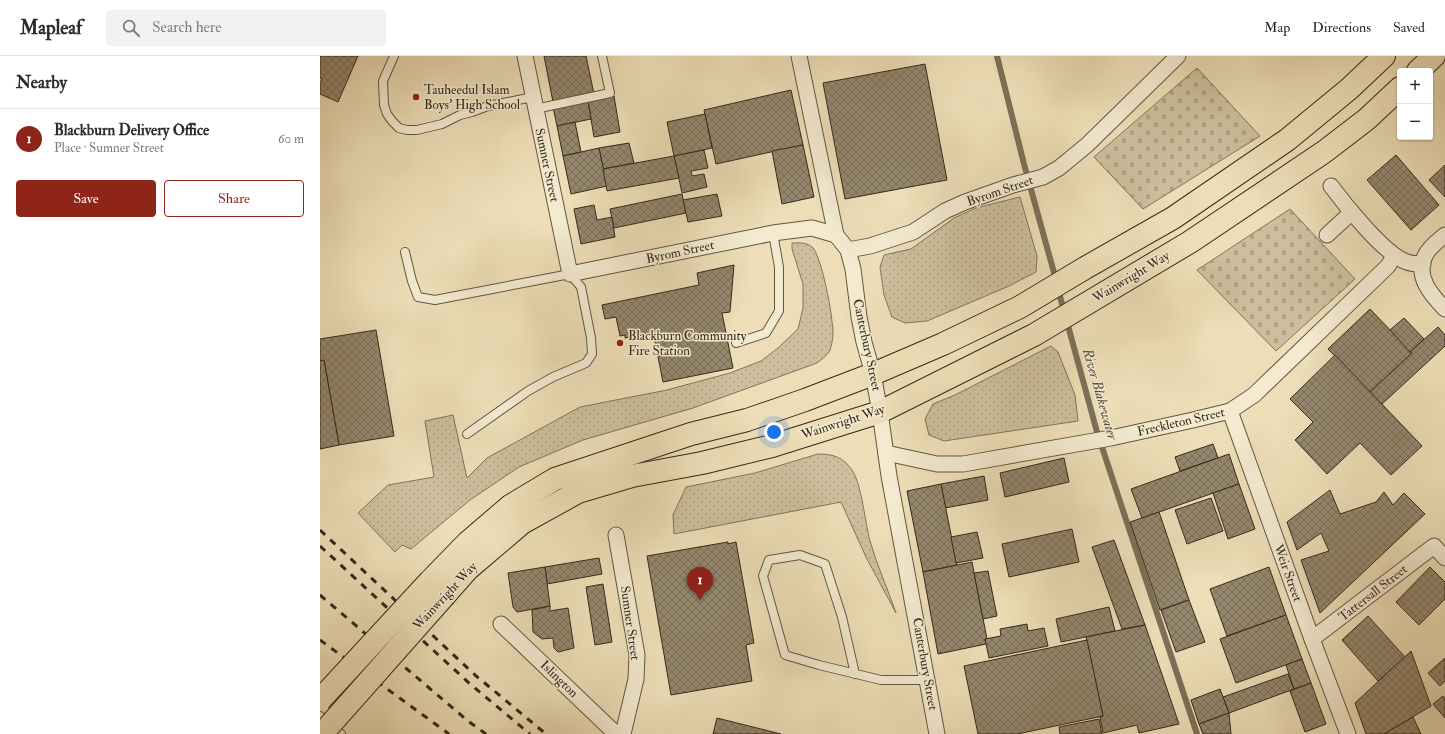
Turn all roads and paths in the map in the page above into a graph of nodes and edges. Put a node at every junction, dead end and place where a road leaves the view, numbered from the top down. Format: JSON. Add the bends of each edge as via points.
{"nodes":[{"id":1,"x":394,"y":56,"type":"edge"},
{"id":2,"x":525,"y":56,"type":"edge"},
{"id":3,"x":602,"y":56,"type":"edge"},
{"id":4,"x":799,"y":56,"type":"edge"},
{"id":5,"x":1178,"y":56,"type":"edge"},
{"id":6,"x":1384,"y":56,"type":"edge"},
{"id":7,"x":1434,"y":56,"type":"edge"},
{"id":8,"x":1421,"y":68,"type":"edge"},
{"id":9,"x":1397,"y":91,"type":"edge"},
{"id":10,"x":534,"y":103,"type":"junction"},
{"id":11,"x":1331,"y":186,"type":"dead end"},
{"id":12,"x":1352,"y":212,"type":"junction"},
{"id":13,"x":773,"y":233,"type":"junction"},
{"id":14,"x":836,"y":235,"type":"junction"},
{"id":15,"x":1327,"y":235,"type":"dead end"},
{"id":16,"x":1445,"y":235,"type":"edge"},
{"id":17,"x":848,"y":250,"type":"junction"},
{"id":18,"x":405,"y":252,"type":"dead end"},
{"id":19,"x":1394,"y":256,"type":"junction"},
{"id":20,"x":1423,"y":264,"type":"junction"},
{"id":21,"x":570,"y":274,"type":"junction"},
{"id":22,"x":1445,"y":309,"type":"edge"},
{"id":23,"x":736,"y":343,"type":"dead end"},
{"id":24,"x":873,"y":374,"type":"junction"},
{"id":25,"x":1230,"y":411,"type":"junction"},
{"id":26,"x":880,"y":412,"type":"junction"},
{"id":27,"x":467,"y":434,"type":"dead end"},
{"id":28,"x":886,"y":453,"type":"junction"},
{"id":29,"x":616,"y":535,"type":"dead end"},
{"id":30,"x":1445,"y":558,"type":"edge"},
{"id":31,"x":437,"y":588,"type":"junction"},
{"id":32,"x":501,"y":624,"type":"dead end"},
{"id":33,"x":1312,"y":639,"type":"junction"},
{"id":34,"x":855,"y":674,"type":"junction"},
{"id":35,"x":927,"y":680,"type":"junction"},
{"id":36,"x":320,"y":700,"type":"edge"},
{"id":37,"x":320,"y":716,"type":"edge"},
{"id":38,"x":322,"y":734,"type":"edge"},
{"id":39,"x":341,"y":734,"type":"edge"},
{"id":40,"x":616,"y":734,"type":"edge"},
{"id":41,"x":623,"y":734,"type":"edge"},
{"id":42,"x":938,"y":734,"type":"edge"},
{"id":43,"x":1348,"y":734,"type":"edge"}],
"edges":[{"from":1,"to":10,"type":"lane","via":[[383,81],[384,104],[392,122],[399,128],[417,130],[442,124],[488,106]]},
{"from":2,"to":10,"type":"street","name":"Sumner Street"},
{"from":3,"to":10,"type":"lane","via":[[610,93]]},
{"from":4,"to":14,"type":"street","name":"Canterbury Street"},
{"from":5,"to":17,"type":"street","name":"Byrom Street","via":[[1087,145],[1059,168],[1043,177],[965,202],[945,211],[912,232],[870,246]]},
{"from":6,"to":24,"type":"highway","name":"Wainwright Way","via":[[1349,89],[1287,140],[1173,218],[1020,307]]},
{"from":7,"to":8,"type":"highway"},
{"from":9,"to":26,"type":"highway","name":"Wainwright Way","via":[[1324,152],[1190,242],[1034,336]]},
{"from":10,"to":21,"type":"street","name":"Sumner Street"},
{"from":11,"to":12,"type":"street"},
{"from":12,"to":15,"type":"street"},
{"from":12,"to":19,"type":"street"},
{"from":13,"to":14,"type":"street","name":"Byrom Street","via":[[812,228]]},
{"from":13,"to":21,"type":"street","name":"Byrom Street"},
{"from":13,"to":23,"type":"lane","via":[[779,267],[778,312],[766,333]]},
{"from":14,"to":17,"type":"street","name":"Canterbury Street"},
{"from":16,"to":20,"type":"street","via":[[1425,255]]},
{"from":17,"to":24,"type":"street","name":"Canterbury Street","via":[[864,342]]},
{"from":18,"to":21,"type":"lane","via":[[418,297],[435,300]]},
{"from":19,"to":20,"type":"street","via":[[1407,262]]},
{"from":19,"to":25,"type":"street","name":"Freckleton Street","via":[[1388,266],[1254,395]]},
{"from":20,"to":22,"type":"street","via":[[1425,283]]},
{"from":21,"to":27,"type":"lane","via":[[581,287],[592,354],[586,363],[528,391]]},
{"from":24,"to":26,"type":"street","name":"Canterbury Street"},
{"from":24,"to":31,"type":"highway","name":"Wainwright Way","via":[[748,420],[691,434],[555,479],[510,506],[468,542]]},
{"from":25,"to":28,"type":"street","name":"Freckleton Street","via":[[1111,438],[963,464],[937,464]]},
{"from":25,"to":33,"type":"street","name":"Weir Street"},
{"from":26,"to":28,"type":"street","name":"Canterbury Street"},
{"from":26,"to":31,"type":"highway","name":"Wainwright Way","via":[[772,446],[632,476],[578,492],[522,523],[468,568]]},
{"from":28,"to":35,"type":"street","name":"Canterbury Street"},
{"from":29,"to":41,"type":"street","name":"Sumner Street","via":[[637,655],[636,679]]},
{"from":30,"to":33,"type":"street","name":"Tattersall Street","via":[[1434,546]]},
{"from":31,"to":36,"type":"highway","name":"Wainwright Way","bridge":true},
{"from":31,"to":38,"type":"highway","name":"Wainwright Way","bridge":true},
{"from":32,"to":40,"type":"street","name":"Islington"},
{"from":33,"to":43,"type":"street","name":"Weir Street"},
{"from":34,"to":34,"type":"lane","via":[[785,655],[763,576],[769,560],[800,555],[825,564],[842,617]]},
{"from":34,"to":35,"type":"lane","via":[[881,680]]},
{"from":35,"to":42,"type":"street","name":"Canterbury Street"},
{"from":37,"to":39,"type":"lane"}]}
